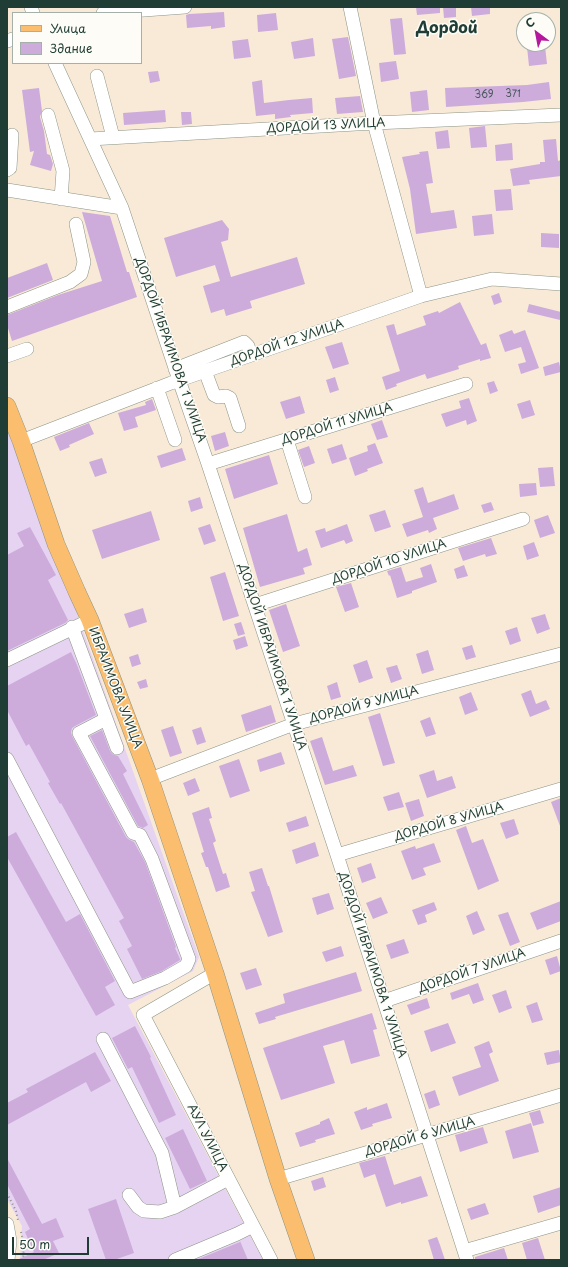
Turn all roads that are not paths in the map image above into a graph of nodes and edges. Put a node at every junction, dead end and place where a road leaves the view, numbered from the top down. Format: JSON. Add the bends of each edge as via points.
{"nodes":[{"id":1,"x":185,"y":7,"type":"edge"},
{"id":2,"x":350,"y":7,"type":"edge"},
{"id":3,"x":117,"y":12,"type":"edge"},
{"id":4,"x":55,"y":64,"type":"edge"},
{"id":5,"x":97,"y":76,"type":"dead end"},
{"id":6,"x":48,"y":115,"type":"dead end"},
{"id":7,"x":561,"y":116,"type":"edge"},
{"id":8,"x":374,"y":123,"type":"junction"},
{"id":9,"x":12,"y":135,"type":"dead end"},
{"id":10,"x":113,"y":137,"type":"junction"},
{"id":11,"x":90,"y":139,"type":"junction"},
{"id":12,"x":7,"y":170,"type":"edge"},
{"id":13,"x":7,"y":190,"type":"edge"},
{"id":14,"x":61,"y":199,"type":"junction"},
{"id":15,"x":122,"y":208,"type":"junction"},
{"id":16,"x":76,"y":224,"type":"dead end"},
{"id":17,"x":561,"y":284,"type":"edge"},
{"id":18,"x":421,"y":296,"type":"junction"},
{"id":19,"x":7,"y":307,"type":"edge"},
{"id":20,"x":27,"y":349,"type":"dead end"},
{"id":21,"x":251,"y":355,"type":"junction"},
{"id":22,"x":7,"y":356,"type":"edge"},
{"id":23,"x":205,"y":371,"type":"junction"},
{"id":24,"x":177,"y":374,"type":"junction"},
{"id":25,"x":466,"y":384,"type":"dead end"},
{"id":26,"x":157,"y":388,"type":"junction"},
{"id":27,"x":7,"y":406,"type":"edge"},
{"id":28,"x":239,"y":426,"type":"dead end"},
{"id":29,"x":175,"y":440,"type":"dead end"},
{"id":30,"x":287,"y":440,"type":"junction"},
{"id":31,"x":22,"y":441,"type":"junction"},
{"id":32,"x":208,"y":464,"type":"junction"},
{"id":33,"x":305,"y":497,"type":"dead end"},
{"id":34,"x":523,"y":519,"type":"dead end"},
{"id":35,"x":255,"y":605,"type":"junction"},
{"id":36,"x":90,"y":620,"type":"junction"},
{"id":37,"x":72,"y":628,"type":"junction"},
{"id":38,"x":561,"y":654,"type":"edge"},
{"id":39,"x":7,"y":660,"type":"edge"},
{"id":40,"x":106,"y":719,"type":"junction"},
{"id":41,"x":294,"y":724,"type":"junction"},
{"id":42,"x":116,"y":748,"type":"dead end"},
{"id":43,"x":7,"y":758,"type":"edge"},
{"id":44,"x":150,"y":779,"type":"junction"},
{"id":45,"x":561,"y":789,"type":"edge"},
{"id":46,"x":337,"y":855,"type":"junction"},
{"id":47,"x":561,"y":942,"type":"edge"},
{"id":48,"x":215,"y":972,"type":"junction"},
{"id":49,"x":384,"y":1001,"type":"junction"},
{"id":50,"x":103,"y":1039,"type":"dead end"},
{"id":51,"x":561,"y":1095,"type":"edge"},
{"id":52,"x":427,"y":1136,"type":"junction"},
{"id":53,"x":228,"y":1179,"type":"junction"},
{"id":54,"x":278,"y":1179,"type":"junction"},
{"id":55,"x":129,"y":1195,"type":"dead end"},
{"id":56,"x":175,"y":1207,"type":"junction"},
{"id":57,"x":561,"y":1223,"type":"edge"},
{"id":58,"x":7,"y":1224,"type":"edge"},
{"id":59,"x":253,"y":1226,"type":"junction"},
{"id":60,"x":465,"y":1256,"type":"edge"},
{"id":61,"x":8,"y":1260,"type":"edge"},
{"id":62,"x":175,"y":1260,"type":"edge"},
{"id":63,"x":271,"y":1260,"type":"edge"},
{"id":64,"x":306,"y":1260,"type":"edge"}],
"edges":[{"from":1,"to":3,"type":"street"},
{"from":2,"to":8,"type":"street"},
{"from":4,"to":11,"type":"street","name":"ДОРДОЙ ИБРАИМОВА 1 УЛИЦА"},
{"from":5,"to":10,"type":"street"},
{"from":6,"to":14,"type":"street","via":[[64,171]]},
{"from":7,"to":8,"type":"street","name":"ДОРДОЙ 13 УЛИЦА"},
{"from":8,"to":10,"type":"street","name":"ДОРДОЙ 13 УЛИЦА"},
{"from":8,"to":18,"type":"street"},
{"from":9,"to":12,"type":"street","via":[[10,168]]},
{"from":10,"to":11,"type":"street","name":"ДОРДОЙ 13 УЛИЦА"},
{"from":11,"to":15,"type":"street","name":"ДОРДОЙ ИБРАИМОВА 1 УЛИЦА"},
{"from":13,"to":14,"type":"street"},
{"from":14,"to":15,"type":"street"},
{"from":15,"to":24,"type":"street","name":"ДОРДОЙ ИБРАИМОВА 1 УЛИЦА"},
{"from":16,"to":19,"type":"street","via":[[84,262],[81,274],[70,282]]},
{"from":17,"to":18,"type":"street","name":"ДОРДОЙ 12 УЛИЦА","via":[[492,279]]},
{"from":18,"to":21,"type":"street","name":"ДОРДОЙ 12 УЛИЦА"},
{"from":20,"to":22,"type":"street"},
{"from":21,"to":23,"type":"street","name":"ДОРДОЙ 12 УЛИЦА"},
{"from":21,"to":24,"type":"street","via":[[244,342]]},
{"from":23,"to":24,"type":"street","name":"ДОРДОЙ 12 УЛИЦА"},
{"from":23,"to":28,"type":"street","via":[[214,395],[230,398]]},
{"from":24,"to":26,"type":"street","name":"ДОРДОЙ 12 УЛИЦА"},
{"from":24,"to":32,"type":"street","name":"ДОРДОЙ ИБРАИМОВА 1 УЛИЦА"},
{"from":25,"to":30,"type":"street","name":"ДОРДОЙ 11 УЛИЦА"},
{"from":26,"to":29,"type":"street"},
{"from":26,"to":31,"type":"street","name":"ДОРДОЙ 12 УЛИЦА"},
{"from":27,"to":31,"type":"main road","name":"ИБРАИМОВА УЛИЦА"},
{"from":30,"to":32,"type":"street","name":"ДОРДОЙ 11 УЛИЦА"},
{"from":30,"to":33,"type":"street"},
{"from":31,"to":36,"type":"main road","name":"ИБРАИМОВА УЛИЦА","via":[[56,544]]},
{"from":32,"to":35,"type":"street","name":"ДОРДОЙ ИБРАИМОВА 1 УЛИЦА"},
{"from":34,"to":35,"type":"street","name":"ДОРДОЙ 10 УЛИЦА"},
{"from":35,"to":41,"type":"street","name":"ДОРДОЙ ИБРАИМОВА 1 УЛИЦА"},
{"from":36,"to":37,"type":"street"},
{"from":36,"to":44,"type":"main road","name":"ИБРАИМОВА УЛИЦА"},
{"from":37,"to":39,"type":"street"},
{"from":37,"to":40,"type":"street"},
{"from":38,"to":41,"type":"street","name":"ДОРДОЙ 9 УЛИЦА"},
{"from":40,"to":42,"type":"street"},
{"from":40,"to":43,"type":"street","via":[[79,733],[132,833],[140,835],[152,859],[189,959],[186,966],[165,978],[130,992]]},
{"from":41,"to":44,"type":"street","name":"ДОРДОЙ 9 УЛИЦА"},
{"from":41,"to":46,"type":"street","name":"ДОРДОЙ ИБРАИМОВА 1 УЛИЦА"},
{"from":44,"to":48,"type":"main road","name":"ИБРАИМОВА УЛИЦА"},
{"from":45,"to":46,"type":"street","name":"ДОРДОЙ 8 УЛИЦА"},
{"from":46,"to":49,"type":"street","name":"ДОРДОЙ ИБРАИМОВА 1 УЛИЦА"},
{"from":47,"to":49,"type":"street","name":"ДОРДОЙ 7 УЛИЦА"},
{"from":48,"to":53,"type":"street","name":"АУЛ УЛИЦА","via":[[143,1015]]},
{"from":48,"to":54,"type":"main road","name":"ИБРАИМОВА УЛИЦА"},
{"from":49,"to":52,"type":"street","name":"ДОРДОЙ ИБРАИМОВА 1 УЛИЦА"},
{"from":50,"to":56,"type":"street","via":[[162,1153]]},
{"from":51,"to":52,"type":"street","name":"ДОРДОЙ 6 УЛИЦА"},
{"from":52,"to":54,"type":"street","name":"ДОРДОЙ 6 УЛИЦА"},
{"from":52,"to":60,"type":"street","name":"ДОРДОЙ ИБРАИМОВА 1 УЛИЦА"},
{"from":53,"to":56,"type":"street"},
{"from":53,"to":59,"type":"street","name":"АУЛ УЛИЦА"},
{"from":54,"to":64,"type":"main road","name":"ИБРАИМОВА УЛИЦА"},
{"from":55,"to":56,"type":"street","via":[[138,1208],[144,1211],[160,1212]]},
{"from":57,"to":60,"type":"street"},
{"from":58,"to":61,"type":"street","via":[[10,1241]]},
{"from":59,"to":62,"type":"street"},
{"from":59,"to":63,"type":"street","name":"АУЛ УЛИЦА"}]}
